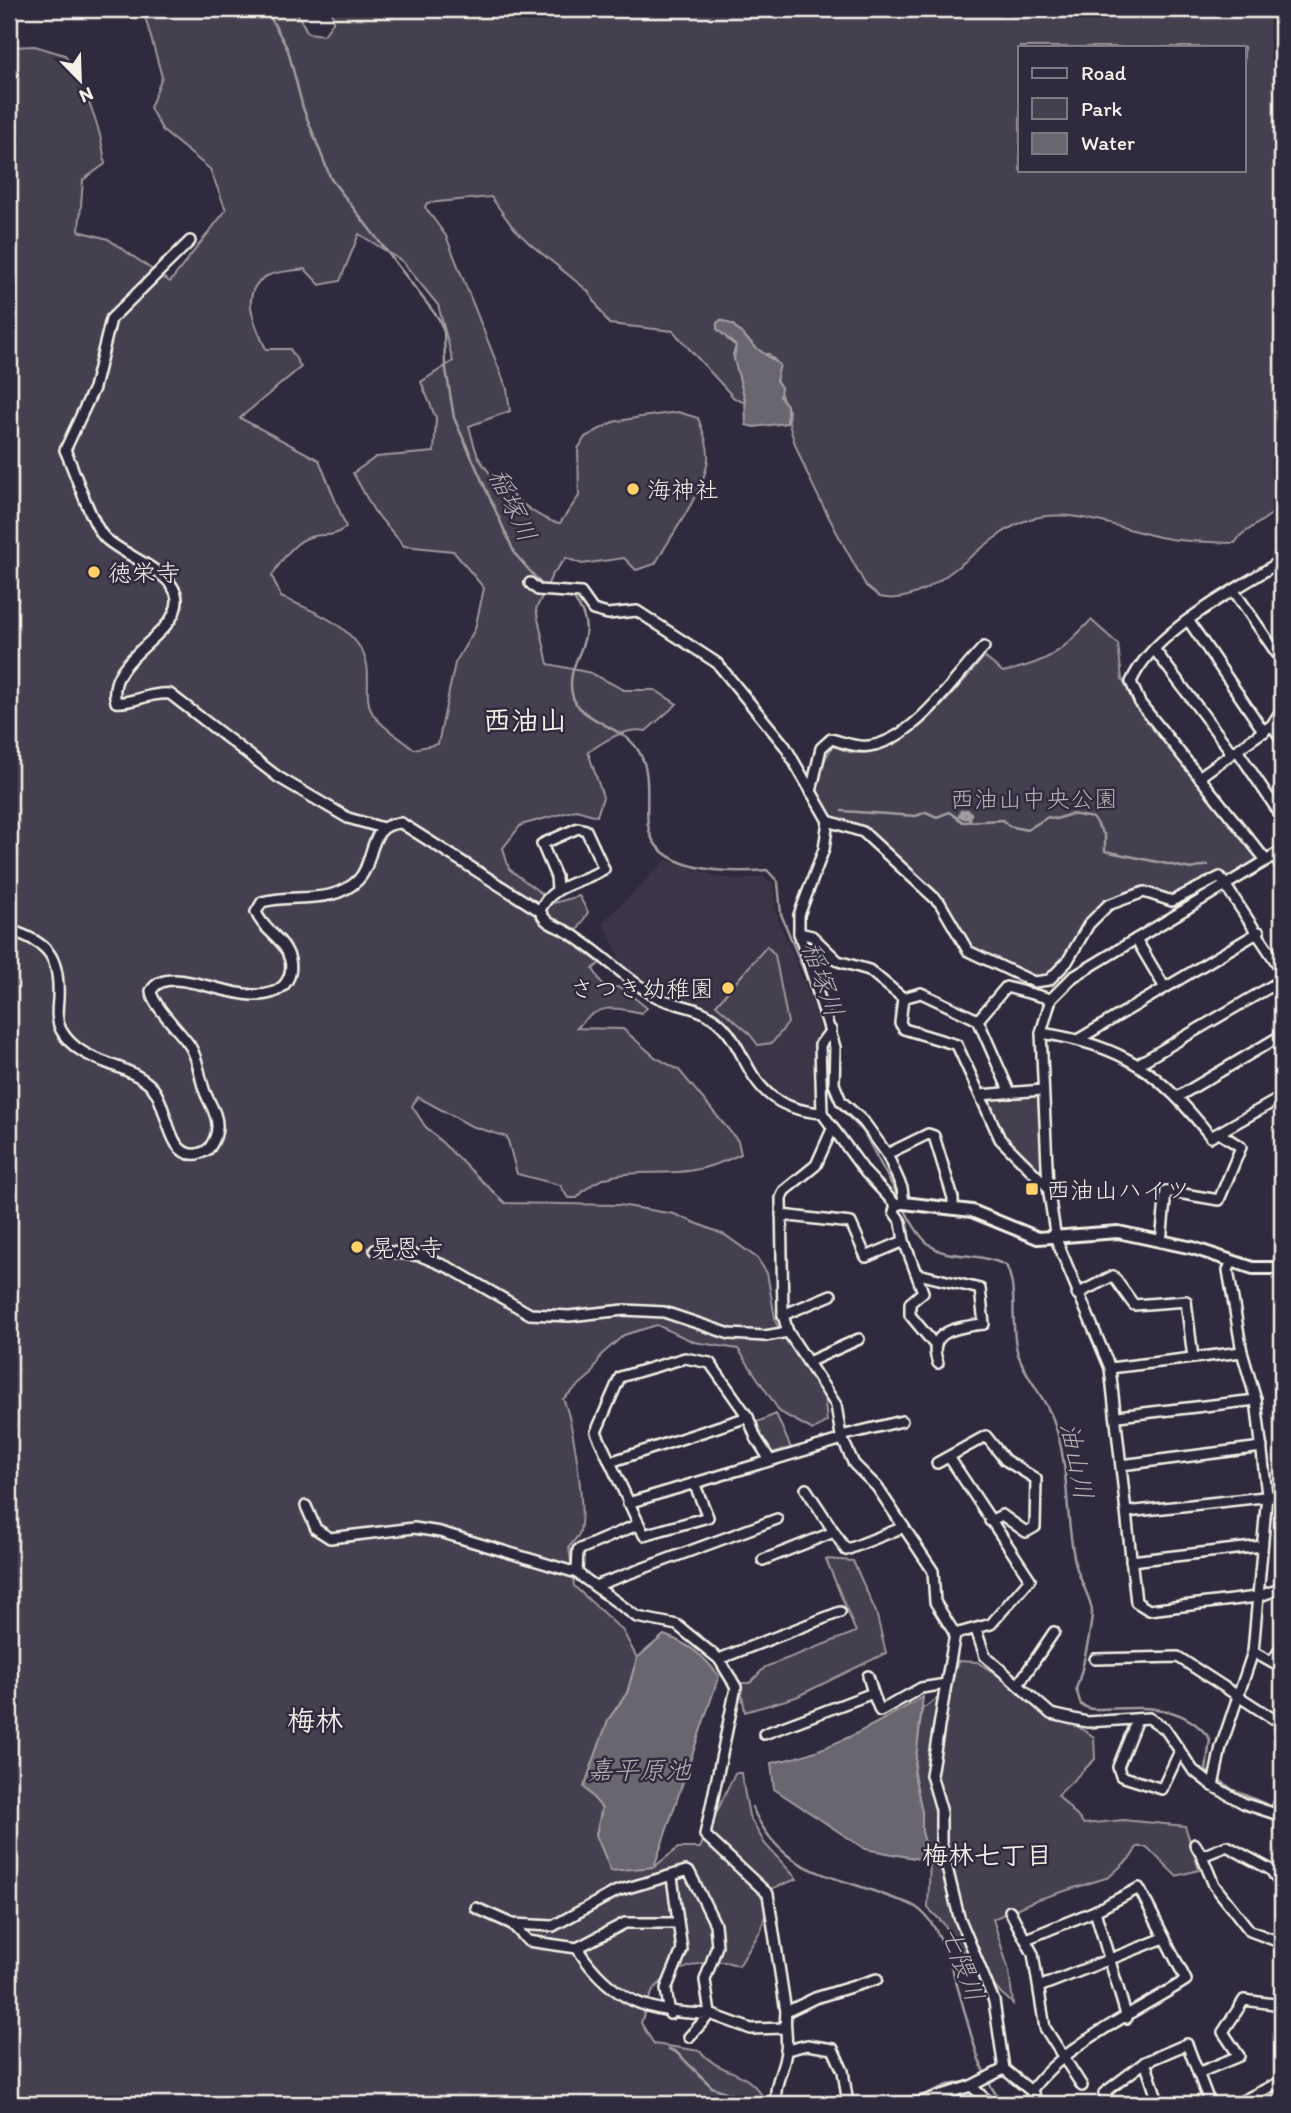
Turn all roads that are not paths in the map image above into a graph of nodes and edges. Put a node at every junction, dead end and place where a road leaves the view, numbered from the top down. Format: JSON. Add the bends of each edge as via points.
{"nodes":[{"id":1,"x":190,"y":241,"type":"dead end"},
{"id":2,"x":1281,"y":564,"type":"edge"},
{"id":3,"x":534,"y":587,"type":"dead end"},
{"id":4,"x":1234,"y":591,"type":"junction"},
{"id":5,"x":1188,"y":620,"type":"junction"},
{"id":6,"x":1282,"y":642,"type":"edge"},
{"id":7,"x":984,"y":647,"type":"dead end"},
{"id":8,"x":1273,"y":648,"type":"junction"},
{"id":9,"x":1154,"y":649,"type":"junction"},
{"id":10,"x":1282,"y":661,"type":"edge"},
{"id":11,"x":1282,"y":709,"type":"edge"},
{"id":12,"x":1272,"y":725,"type":"junction"},
{"id":13,"x":1264,"y":732,"type":"junction"},
{"id":14,"x":1282,"y":740,"type":"edge"},
{"id":15,"x":1235,"y":751,"type":"junction"},
{"id":16,"x":1199,"y":777,"type":"junction"},
{"id":17,"x":811,"y":792,"type":"junction"},
{"id":18,"x":1282,"y":817,"type":"edge"},
{"id":19,"x":828,"y":821,"type":"junction"},
{"id":20,"x":383,"y":828,"type":"junction"},
{"id":21,"x":1274,"y":855,"type":"edge"},
{"id":22,"x":1282,"y":869,"type":"edge"},
{"id":23,"x":1226,"y":883,"type":"junction"},
{"id":24,"x":557,"y":890,"type":"junction"},
{"id":25,"x":540,"y":911,"type":"junction"},
{"id":26,"x":9,"y":930,"type":"edge"},
{"id":27,"x":1259,"y":932,"type":"junction"},
{"id":28,"x":799,"y":933,"type":"junction"},
{"id":29,"x":1136,"y":939,"type":"junction"},
{"id":30,"x":1282,"y":971,"type":"edge"},
{"id":31,"x":1282,"y":980,"type":"edge"},
{"id":32,"x":1165,"y":988,"type":"junction"},
{"id":33,"x":903,"y":998,"type":"junction"},
{"id":34,"x":1051,"y":999,"type":"junction"},
{"id":35,"x":978,"y":1020,"type":"junction"},
{"id":36,"x":831,"y":1030,"type":"junction"},
{"id":37,"x":1041,"y":1033,"type":"junction"},
{"id":38,"x":1282,"y":1035,"type":"edge"},
{"id":39,"x":1079,"y":1039,"type":"junction"},
{"id":40,"x":1138,"y":1064,"type":"junction"},
{"id":41,"x":1043,"y":1090,"type":"junction"},
{"id":42,"x":1010,"y":1093,"type":"junction"},
{"id":43,"x":980,"y":1095,"type":"junction"},
{"id":44,"x":1179,"y":1096,"type":"junction"},
{"id":45,"x":1282,"y":1097,"type":"edge"},
{"id":46,"x":822,"y":1113,"type":"junction"},
{"id":47,"x":833,"y":1127,"type":"junction"},
{"id":48,"x":1219,"y":1133,"type":"junction"},
{"id":49,"x":887,"y":1154,"type":"junction"},
{"id":50,"x":1048,"y":1187,"type":"junction"},
{"id":51,"x":900,"y":1204,"type":"junction"},
{"id":52,"x":953,"y":1207,"type":"junction"},
{"id":53,"x":781,"y":1215,"type":"junction"},
{"id":54,"x":1056,"y":1239,"type":"junction"},
{"id":55,"x":904,"y":1241,"type":"junction"},
{"id":56,"x":1161,"y":1242,"type":"junction"},
{"id":57,"x":374,"y":1250,"type":"dead end"},
{"id":58,"x":1233,"y":1262,"type":"junction"},
{"id":59,"x":1282,"y":1268,"type":"edge"},
{"id":60,"x":918,"y":1274,"type":"junction"},
{"id":61,"x":1077,"y":1294,"type":"junction"},
{"id":62,"x":831,"y":1295,"type":"dead end"},
{"id":63,"x":783,"y":1315,"type":"junction"},
{"id":64,"x":788,"y":1332,"type":"junction"},
{"id":65,"x":859,"y":1339,"type":"dead end"},
{"id":66,"x":934,"y":1344,"type":"junction"},
{"id":67,"x":1242,"y":1352,"type":"junction"},
{"id":68,"x":1194,"y":1358,"type":"junction"},
{"id":69,"x":808,"y":1362,"type":"junction"},
{"id":70,"x":938,"y":1363,"type":"dead end"},
{"id":71,"x":1110,"y":1368,"type":"junction"},
{"id":72,"x":1256,"y":1400,"type":"junction"},
{"id":73,"x":1118,"y":1416,"type":"junction"},
{"id":74,"x":748,"y":1417,"type":"junction"},
{"id":75,"x":902,"y":1421,"type":"dead end"},
{"id":76,"x":842,"y":1437,"type":"junction"},
{"id":77,"x":1262,"y":1447,"type":"junction"},
{"id":78,"x":949,"y":1457,"type":"junction"},
{"id":79,"x":770,"y":1460,"type":"junction"},
{"id":80,"x":610,"y":1462,"type":"junction"},
{"id":81,"x":937,"y":1463,"type":"dead end"},
{"id":82,"x":1121,"y":1465,"type":"junction"},
{"id":83,"x":694,"y":1483,"type":"junction"},
{"id":84,"x":806,"y":1489,"type":"dead end"},
{"id":85,"x":1282,"y":1494,"type":"edge"},
{"id":86,"x":1267,"y":1495,"type":"junction"},
{"id":87,"x":628,"y":1503,"type":"junction"},
{"id":88,"x":306,"y":1506,"type":"dead end"},
{"id":89,"x":1127,"y":1512,"type":"junction"},
{"id":90,"x":777,"y":1519,"type":"dead end"},
{"id":91,"x":990,"y":1521,"type":"junction"},
{"id":92,"x":639,"y":1524,"type":"junction"},
{"id":93,"x":904,"y":1527,"type":"junction"},
{"id":94,"x":834,"y":1532,"type":"junction"},
{"id":95,"x":1262,"y":1546,"type":"junction"},
{"id":96,"x":763,"y":1560,"type":"dead end"},
{"id":97,"x":1131,"y":1562,"type":"junction"},
{"id":98,"x":577,"y":1573,"type":"junction"},
{"id":99,"x":595,"y":1587,"type":"junction"},
{"id":100,"x":1282,"y":1588,"type":"edge"},
{"id":101,"x":1257,"y":1597,"type":"junction"},
{"id":102,"x":840,"y":1612,"type":"dead end"},
{"id":103,"x":976,"y":1630,"type":"junction"},
{"id":104,"x":1054,"y":1632,"type":"dead end"},
{"id":105,"x":955,"y":1634,"type":"junction"},
{"id":106,"x":1282,"y":1646,"type":"edge"},
{"id":107,"x":1253,"y":1652,"type":"junction"},
{"id":108,"x":719,"y":1659,"type":"junction"},
{"id":109,"x":1095,"y":1659,"type":"dead end"},
{"id":110,"x":1272,"y":1662,"type":"junction"},
{"id":111,"x":1282,"y":1668,"type":"edge"},
{"id":112,"x":868,"y":1676,"type":"dead end"},
{"id":113,"x":946,"y":1684,"type":"junction"},
{"id":114,"x":1018,"y":1685,"type":"junction"},
{"id":115,"x":873,"y":1693,"type":"junction"},
{"id":116,"x":1240,"y":1696,"type":"junction"},
{"id":117,"x":1272,"y":1718,"type":"dead end"},
{"id":118,"x":1136,"y":1719,"type":"junction"},
{"id":119,"x":764,"y":1734,"type":"dead end"},
{"id":120,"x":1180,"y":1751,"type":"junction"},
{"id":121,"x":1213,"y":1786,"type":"junction"},
{"id":122,"x":1282,"y":1794,"type":"edge"},
{"id":123,"x":1279,"y":1812,"type":"edge"},
{"id":124,"x":1195,"y":1844,"type":"dead end"},
{"id":125,"x":1202,"y":1856,"type":"junction"},
{"id":126,"x":672,"y":1877,"type":"junction"},
{"id":127,"x":1282,"y":1887,"type":"edge"},
{"id":128,"x":476,"y":1909,"type":"dead end"},
{"id":129,"x":1010,"y":1911,"type":"dead end"},
{"id":130,"x":1095,"y":1911,"type":"junction"},
{"id":131,"x":678,"y":1923,"type":"junction"},
{"id":132,"x":512,"y":1924,"type":"junction"},
{"id":133,"x":1164,"y":1938,"type":"junction"},
{"id":134,"x":1026,"y":1939,"type":"junction"},
{"id":135,"x":1282,"y":1942,"type":"edge"},
{"id":136,"x":577,"y":1948,"type":"junction"},
{"id":137,"x":1108,"y":1960,"type":"junction"},
{"id":138,"x":877,"y":1979,"type":"dead end"},
{"id":139,"x":1039,"y":1987,"type":"junction"},
{"id":140,"x":1282,"y":2005,"type":"edge"},
{"id":141,"x":786,"y":2012,"type":"junction"},
{"id":142,"x":670,"y":2014,"type":"junction"},
{"id":143,"x":710,"y":2014,"type":"junction"},
{"id":144,"x":1127,"y":2018,"type":"junction"},
{"id":145,"x":784,"y":2028,"type":"junction"},
{"id":146,"x":690,"y":2037,"type":"dead end"},
{"id":147,"x":787,"y":2050,"type":"junction"},
{"id":148,"x":1061,"y":2058,"type":"junction"},
{"id":149,"x":1145,"y":2062,"type":"junction"},
{"id":150,"x":1004,"y":2069,"type":"junction"},
{"id":151,"x":1198,"y":2073,"type":"junction"},
{"id":152,"x":1282,"y":2081,"type":"edge"},
{"id":153,"x":971,"y":2086,"type":"junction"},
{"id":154,"x":1082,"y":2086,"type":"dead end"},
{"id":155,"x":1031,"y":2091,"type":"junction"},
{"id":156,"x":777,"y":2104,"type":"edge"},
{"id":157,"x":848,"y":2104,"type":"edge"},
{"id":158,"x":914,"y":2104,"type":"edge"},
{"id":159,"x":990,"y":2104,"type":"edge"},
{"id":160,"x":1039,"y":2104,"type":"edge"},
{"id":161,"x":1110,"y":2104,"type":"edge"},
{"id":162,"x":1159,"y":2104,"type":"edge"},
{"id":163,"x":1210,"y":2104,"type":"edge"},
{"id":164,"x":1236,"y":2104,"type":"edge"}],
"edges":[{"from":1,"to":20,"type":"street","via":[[111,318],[94,388],[65,450],[97,530],[133,559],[161,573],[177,600],[168,622],[129,662],[113,693],[116,702],[124,703],[153,693],[170,694],[278,777],[348,818]]},
{"from":2,"to":4,"type":"street"},
{"from":3,"to":17,"type":"street","via":[[581,593],[593,610],[608,614],[638,611],[717,663],[785,746]]},
{"from":4,"to":5,"type":"street"},
{"from":4,"to":8,"type":"street"},
{"from":5,"to":9,"type":"street"},
{"from":5,"to":13,"type":"street"},
{"from":6,"to":8,"type":"street"},
{"from":7,"to":17,"type":"street","via":[[943,697],[889,741],[867,747],[831,739],[821,748]]},
{"from":8,"to":10,"type":"street"},
{"from":9,"to":15,"type":"street"},
{"from":9,"to":16,"type":"street","via":[[1131,682],[1140,703]]},
{"from":11,"to":12,"type":"street"},
{"from":12,"to":13,"type":"street"},
{"from":12,"to":14,"type":"street"},
{"from":13,"to":15,"type":"street"},
{"from":15,"to":16,"type":"street"},
{"from":15,"to":18,"type":"street"},
{"from":16,"to":21,"type":"street"},
{"from":17,"to":19,"type":"street"},
{"from":19,"to":23,"type":"street","via":[[863,832],[940,903],[968,951],[1034,982],[1049,980],[1067,962],[1089,924],[1108,905],[1144,892],[1172,901],[1220,877]]},
{"from":19,"to":28,"type":"street","via":[[824,849],[799,915]]},
{"from":20,"to":25,"type":"street","via":[[401,823],[411,828]]},
{"from":20,"to":26,"type":"street","via":[[374,839],[364,871],[352,885],[330,895],[271,899],[257,906],[258,918],[279,937],[289,959],[291,970],[280,988],[271,993],[242,994],[178,980],[153,986],[151,996],[192,1049],[216,1117],[216,1135],[203,1153],[182,1152],[174,1143],[162,1102],[148,1084],[71,1044],[57,1017],[56,964],[43,945]]},
{"from":21,"to":22,"type":"street"},
{"from":21,"to":23,"type":"street"},
{"from":23,"to":27,"type":"street"},
{"from":23,"to":29,"type":"street"},
{"from":24,"to":24,"type":"street","via":[[542,844],[578,828],[586,830],[604,869]]},
{"from":24,"to":25,"type":"street"},
{"from":25,"to":46,"type":"street","via":[[550,925],[615,964],[653,995],[706,1014],[724,1029],[754,1080],[768,1094],[805,1112]]},
{"from":27,"to":30,"type":"street"},
{"from":27,"to":32,"type":"street"},
{"from":28,"to":33,"type":"street","via":[[812,936],[838,961],[869,970]]},
{"from":28,"to":36,"type":"street"},
{"from":29,"to":32,"type":"street"},
{"from":29,"to":34,"type":"street","via":[[1073,977]]},
{"from":31,"to":40,"type":"street"},
{"from":32,"to":39,"type":"street"},
{"from":33,"to":35,"type":"street","via":[[922,993]]},
{"from":33,"to":43,"type":"street","via":[[900,1023],[904,1029],[957,1045]]},
{"from":34,"to":35,"type":"street","via":[[1006,987]]},
{"from":34,"to":37,"type":"street"},
{"from":35,"to":42,"type":"street"},
{"from":36,"to":46,"type":"street","via":[[820,1045]]},
{"from":36,"to":49,"type":"street","via":[[834,1084],[841,1101],[864,1122]]},
{"from":37,"to":39,"type":"street"},
{"from":37,"to":41,"type":"street"},
{"from":38,"to":44,"type":"street"},
{"from":39,"to":40,"type":"street"},
{"from":40,"to":44,"type":"street"},
{"from":41,"to":42,"type":"street"},
{"from":41,"to":50,"type":"street"},
{"from":42,"to":43,"type":"street"},
{"from":43,"to":50,"type":"street","via":[[1000,1139]]},
{"from":44,"to":48,"type":"street","via":[[1211,1137]]},
{"from":45,"to":48,"type":"street"},
{"from":46,"to":47,"type":"street"},
{"from":47,"to":51,"type":"street","via":[[866,1173]]},
{"from":47,"to":53,"type":"street","via":[[816,1165],[784,1191]]},
{"from":48,"to":56,"type":"street","via":[[1241,1147],[1219,1200],[1166,1191]]},
{"from":49,"to":51,"type":"street","via":[[902,1188]]},
{"from":49,"to":52,"type":"street","via":[[928,1134],[934,1136]]},
{"from":50,"to":54,"type":"street"},
{"from":51,"to":52,"type":"street"},
{"from":51,"to":55,"type":"street","via":[[894,1212]]},
{"from":52,"to":54,"type":"street","via":[[1038,1238]]},
{"from":53,"to":55,"type":"street","via":[[850,1223],[866,1257]]},
{"from":53,"to":63,"type":"street"},
{"from":54,"to":56,"type":"street","via":[[1118,1232]]},
{"from":54,"to":61,"type":"street"},
{"from":55,"to":60,"type":"street"},
{"from":56,"to":58,"type":"street"},
{"from":57,"to":64,"type":"street","via":[[421,1256],[530,1314],[664,1312],[730,1334]]},
{"from":58,"to":59,"type":"street","via":[[1253,1268]]},
{"from":58,"to":67,"type":"street","via":[[1228,1270]]},
{"from":60,"to":66,"type":"street","via":[[923,1292],[910,1303],[910,1315]]},
{"from":60,"to":66,"type":"street","via":[[980,1289],[984,1324],[952,1329]]},
{"from":61,"to":68,"type":"street","via":[[1113,1276],[1134,1306],[1186,1301]]},
{"from":61,"to":71,"type":"street"},
{"from":62,"to":63,"type":"street"},
{"from":63,"to":64,"type":"street"},
{"from":64,"to":69,"type":"street"},
{"from":65,"to":69,"type":"street"},
{"from":66,"to":70,"type":"street"},
{"from":67,"to":68,"type":"street"},
{"from":67,"to":72,"type":"street"},
{"from":68,"to":71,"type":"street"},
{"from":69,"to":76,"type":"street","via":[[836,1405]]},
{"from":71,"to":73,"type":"street"},
{"from":72,"to":73,"type":"street"},
{"from":72,"to":77,"type":"street"},
{"from":73,"to":82,"type":"street"},
{"from":74,"to":79,"type":"street"},
{"from":74,"to":80,"type":"street"},
{"from":74,"to":80,"type":"street","via":[[710,1363],[685,1358],[620,1377],[596,1432]]},
{"from":75,"to":76,"type":"street"},
{"from":76,"to":79,"type":"street"},
{"from":76,"to":93,"type":"street","via":[[854,1464],[877,1487]]},
{"from":77,"to":82,"type":"street"},
{"from":77,"to":86,"type":"street"},
{"from":78,"to":81,"type":"street"},
{"from":78,"to":91,"type":"street"},
{"from":78,"to":91,"type":"street","via":[[986,1436],[1005,1460],[1036,1479],[1034,1527],[1026,1532],[1002,1515]]},
{"from":79,"to":83,"type":"street"},
{"from":80,"to":87,"type":"street"},
{"from":82,"to":89,"type":"street"},
{"from":83,"to":87,"type":"street"},
{"from":83,"to":92,"type":"street","via":[[708,1517],[644,1535]]},
{"from":84,"to":94,"type":"street"},
{"from":85,"to":86,"type":"street"},
{"from":86,"to":89,"type":"street"},
{"from":86,"to":95,"type":"street"},
{"from":87,"to":92,"type":"street"},
{"from":88,"to":98,"type":"street","via":[[316,1529],[330,1538],[414,1528]]},
{"from":89,"to":97,"type":"street"},
{"from":90,"to":99,"type":"street"},
{"from":91,"to":103,"type":"street","via":[[1030,1579],[991,1624]]},
{"from":92,"to":98,"type":"street","via":[[579,1550]]},
{"from":93,"to":94,"type":"street","via":[[846,1550]]},
{"from":93,"to":105,"type":"street","via":[[933,1570],[935,1602]]},
{"from":94,"to":96,"type":"street"},
{"from":95,"to":97,"type":"street"},
{"from":95,"to":101,"type":"street"},
{"from":97,"to":101,"type":"street","via":[[1136,1602],[1149,1610]]},
{"from":98,"to":99,"type":"street"},
{"from":99,"to":108,"type":"street","via":[[636,1617],[677,1625]]},
{"from":100,"to":101,"type":"street"},
{"from":101,"to":107,"type":"street"},
{"from":102,"to":108,"type":"street"},
{"from":103,"to":105,"type":"street"},
{"from":103,"to":114,"type":"street","via":[[985,1656]]},
{"from":104,"to":114,"type":"street"},
{"from":105,"to":113,"type":"street"},
{"from":106,"to":110,"type":"street"},
{"from":107,"to":110,"type":"street"},
{"from":107,"to":116,"type":"street"},
{"from":108,"to":141,"type":"street","via":[[736,1687],[705,1835],[768,1895]]},
{"from":109,"to":116,"type":"street","via":[[1178,1657]]},
{"from":110,"to":111,"type":"street"},
{"from":112,"to":115,"type":"street"},
{"from":113,"to":115,"type":"street","via":[[921,1688],[880,1711]]},
{"from":113,"to":150,"type":"street","via":[[931,1775],[942,1809],[941,1843],[959,1917],[994,2001]]},
{"from":114,"to":118,"type":"street","via":[[1051,1714],[1087,1722]]},
{"from":115,"to":119,"type":"street"},
{"from":116,"to":117,"type":"street"},
{"from":116,"to":121,"type":"street"},
{"from":118,"to":120,"type":"street","via":[[1149,1718],[1165,1729]]},
{"from":118,"to":120,"type":"street","via":[[1118,1767],[1121,1776],[1162,1789]]},
{"from":120,"to":121,"type":"street"},
{"from":121,"to":123,"type":"street","via":[[1245,1804]]},
{"from":122,"to":123,"type":"street"},
{"from":124,"to":125,"type":"street"},
{"from":125,"to":127,"type":"street","via":[[1227,1846],[1271,1870]]},
{"from":125,"to":135,"type":"street","via":[[1214,1885],[1250,1931]]},
{"from":126,"to":131,"type":"street"},
{"from":126,"to":132,"type":"street","via":[[617,1891],[553,1926]]},
{"from":126,"to":143,"type":"street","via":[[690,1873],[715,1924],[717,1946],[705,1980]]},
{"from":128,"to":132,"type":"street"},
{"from":129,"to":134,"type":"street"},
{"from":130,"to":133,"type":"street","via":[[1139,1888]]},
{"from":130,"to":134,"type":"street"},
{"from":130,"to":137,"type":"street"},
{"from":131,"to":136,"type":"street","via":[[625,1923]]},
{"from":131,"to":142,"type":"street","via":[[682,1950],[666,1989]]},
{"from":132,"to":136,"type":"street","via":[[528,1941]]},
{"from":133,"to":137,"type":"street"},
{"from":133,"to":144,"type":"street","via":[[1186,1980]]},
{"from":134,"to":139,"type":"street"},
{"from":136,"to":142,"type":"street","via":[[588,1965],[631,2003]]},
{"from":137,"to":139,"type":"street"},
{"from":137,"to":144,"type":"street"},
{"from":138,"to":141,"type":"street"},
{"from":139,"to":148,"type":"street","via":[[1045,2028]]},
{"from":140,"to":151,"type":"street","via":[[1244,2000],[1223,2032],[1239,2056]]},
{"from":141,"to":145,"type":"street"},
{"from":142,"to":143,"type":"street"},
{"from":143,"to":145,"type":"street","via":[[751,2029]]},
{"from":143,"to":146,"type":"street"},
{"from":144,"to":148,"type":"street"},
{"from":145,"to":147,"type":"street"},
{"from":147,"to":156,"type":"street","via":[[774,2093]]},
{"from":147,"to":157,"type":"street","via":[[807,2045],[833,2049],[843,2071]]},
{"from":148,"to":154,"type":"street"},
{"from":148,"to":155,"type":"street"},
{"from":149,"to":151,"type":"street","via":[[1187,2044]]},
{"from":149,"to":161,"type":"street","via":[[1104,2093]]},
{"from":149,"to":162,"type":"street"},
{"from":150,"to":153,"type":"street"},
{"from":150,"to":155,"type":"street"},
{"from":151,"to":163,"type":"street"},
{"from":152,"to":164,"type":"street"},
{"from":153,"to":158,"type":"street"},
{"from":153,"to":159,"type":"street"},
{"from":155,"to":160,"type":"street"}]}
